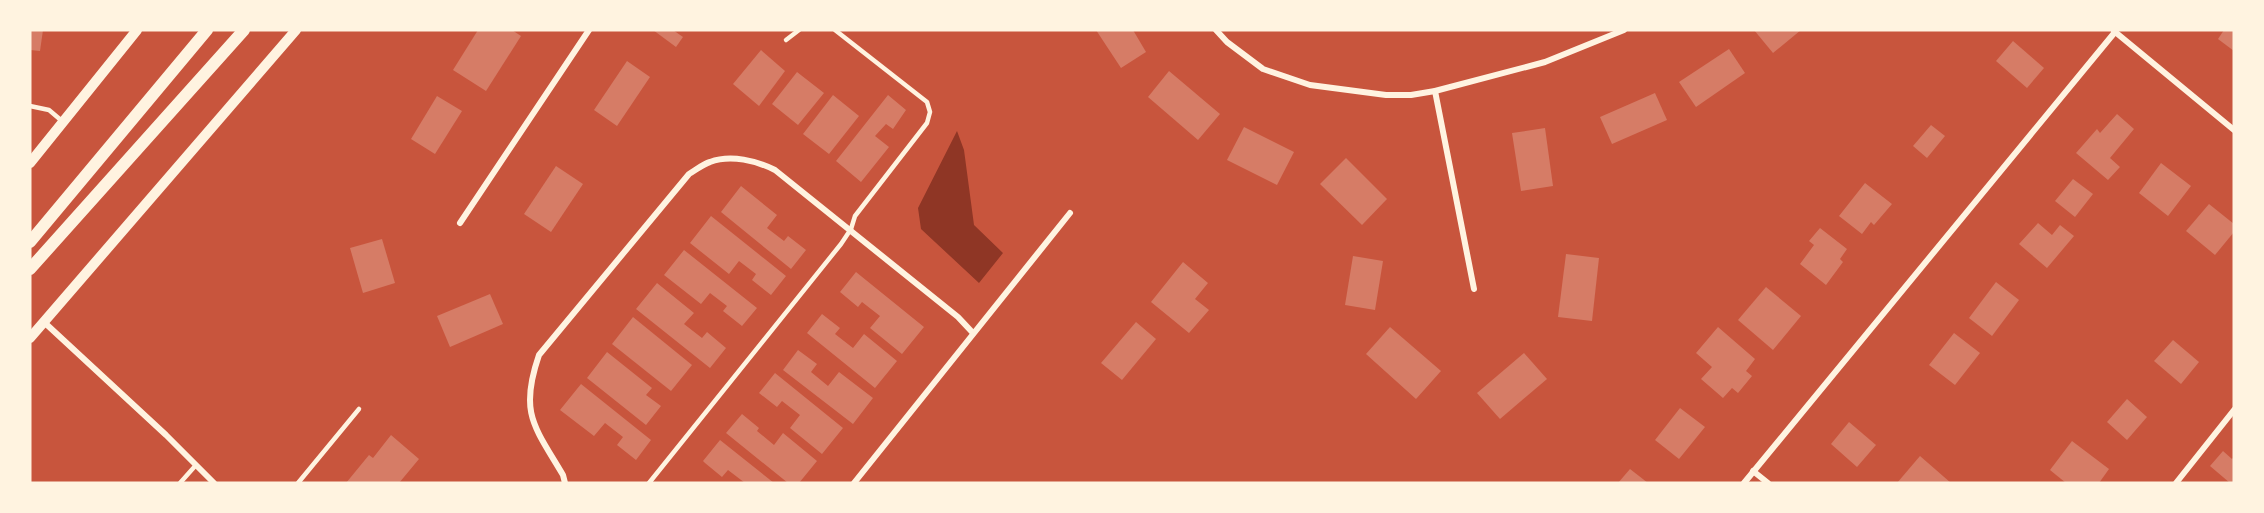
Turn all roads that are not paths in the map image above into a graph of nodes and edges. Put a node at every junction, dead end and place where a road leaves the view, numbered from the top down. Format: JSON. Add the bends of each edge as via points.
{"nodes":[{"id":1,"x":137,"y":30,"type":"edge"},
{"id":2,"x":207,"y":30,"type":"edge"},
{"id":3,"x":244,"y":30,"type":"edge"},
{"id":4,"x":296,"y":30,"type":"edge"},
{"id":5,"x":590,"y":30,"type":"edge"},
{"id":6,"x":799,"y":30,"type":"edge"},
{"id":7,"x":835,"y":30,"type":"edge"},
{"id":8,"x":1216,"y":30,"type":"edge"},
{"id":9,"x":1624,"y":30,"type":"edge"},
{"id":10,"x":2114,"y":31,"type":"edge"},
{"id":11,"x":786,"y":40,"type":"dead end"},
{"id":12,"x":1435,"y":91,"type":"junction"},
{"id":13,"x":30,"y":106,"type":"edge"},
{"id":14,"x":64,"y":123,"type":"junction"},
{"id":15,"x":2234,"y":130,"type":"edge"},
{"id":16,"x":30,"y":163,"type":"edge"},
{"id":17,"x":1070,"y":213,"type":"dead end"},
{"id":18,"x":460,"y":223,"type":"dead end"},
{"id":19,"x":851,"y":229,"type":"junction"},
{"id":20,"x":30,"y":242,"type":"edge"},
{"id":21,"x":30,"y":269,"type":"edge"},
{"id":22,"x":1474,"y":289,"type":"dead end"},
{"id":23,"x":45,"y":323,"type":"junction"},
{"id":24,"x":974,"y":333,"type":"junction"},
{"id":25,"x":30,"y":338,"type":"edge"},
{"id":26,"x":359,"y":409,"type":"dead end"},
{"id":27,"x":2234,"y":410,"type":"edge"},
{"id":28,"x":196,"y":465,"type":"junction"},
{"id":29,"x":1754,"y":471,"type":"junction"},
{"id":30,"x":180,"y":483,"type":"edge"},
{"id":31,"x":214,"y":483,"type":"edge"},
{"id":32,"x":298,"y":483,"type":"edge"},
{"id":33,"x":565,"y":483,"type":"edge"},
{"id":34,"x":649,"y":483,"type":"edge"},
{"id":35,"x":854,"y":483,"type":"edge"},
{"id":36,"x":1744,"y":483,"type":"edge"},
{"id":37,"x":1768,"y":483,"type":"edge"},
{"id":38,"x":2176,"y":483,"type":"edge"}],
"edges":[{"from":1,"to":14,"type":"street"},
{"from":2,"to":20,"type":"main road"},
{"from":3,"to":21,"type":"main road"},
{"from":4,"to":23,"type":"street"},
{"from":5,"to":18,"type":"street"},
{"from":6,"to":11,"type":"lane"},
{"from":7,"to":19,"type":"lane","via":[[927,102],[930,112],[927,123],[855,216]]},
{"from":8,"to":12,"type":"street","via":[[1263,69],[1310,85],[1386,95]]},
{"from":9,"to":12,"type":"street","via":[[1545,62]]},
{"from":10,"to":15,"type":"street"},
{"from":10,"to":29,"type":"street"},
{"from":12,"to":22,"type":"street"},
{"from":13,"to":14,"type":"lane","via":[[48,110]]},
{"from":14,"to":16,"type":"street"},
{"from":17,"to":24,"type":"street"},
{"from":19,"to":24,"type":"street"},
{"from":19,"to":33,"type":"street","via":[[775,170],[758,162],[711,161],[689,174],[540,355],[531,378],[529,399],[534,425]]},
{"from":19,"to":34,"type":"lane"},
{"from":23,"to":25,"type":"street"},
{"from":23,"to":28,"type":"street"},
{"from":24,"to":35,"type":"street"},
{"from":26,"to":32,"type":"lane"},
{"from":27,"to":38,"type":"street"},
{"from":28,"to":30,"type":"lane"},
{"from":28,"to":31,"type":"street"},
{"from":29,"to":36,"type":"street"},
{"from":29,"to":37,"type":"street"}]}
